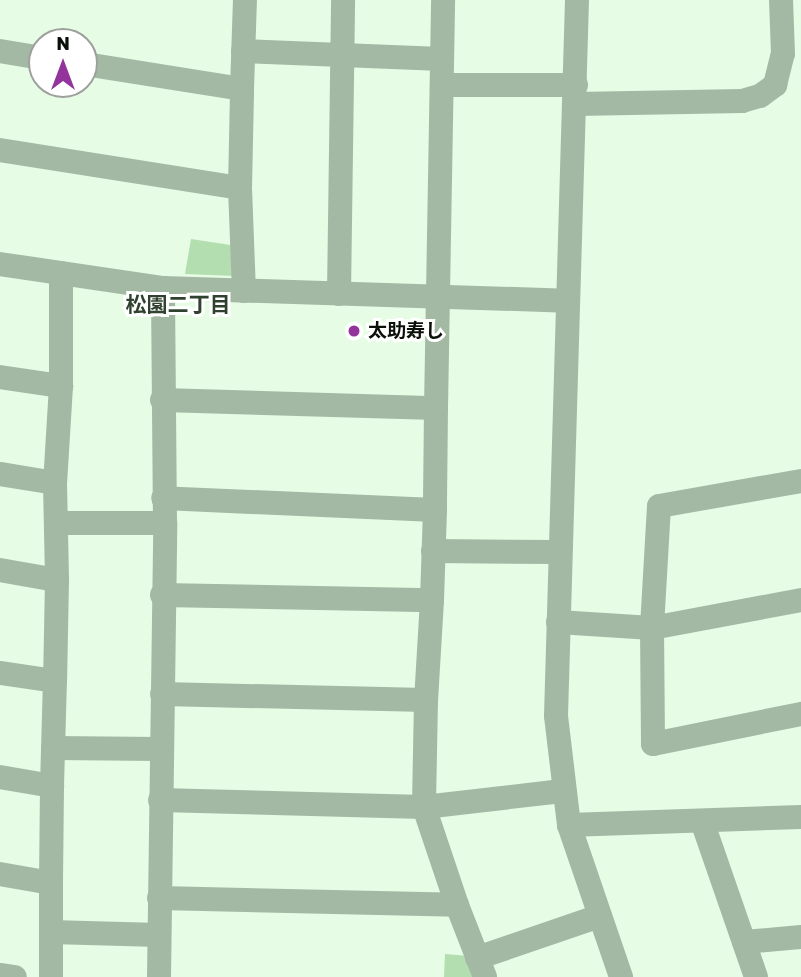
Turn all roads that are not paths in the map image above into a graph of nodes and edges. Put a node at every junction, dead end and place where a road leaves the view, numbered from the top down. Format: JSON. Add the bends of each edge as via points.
{"nodes":[{"id":1,"x":245,"y":0,"type":"edge"},
{"id":2,"x":343,"y":0,"type":"edge"},
{"id":3,"x":443,"y":0,"type":"edge"},
{"id":4,"x":577,"y":0,"type":"edge"},
{"id":5,"x":781,"y":0,"type":"edge"},
{"id":6,"x":0,"y":51,"type":"edge"},
{"id":7,"x":243,"y":51,"type":"junction"},
{"id":8,"x":28,"y":56,"type":"edge"},
{"id":9,"x":342,"y":56,"type":"junction"},
{"id":10,"x":442,"y":60,"type":"junction"},
{"id":11,"x":98,"y":66,"type":"edge"},
{"id":12,"x":442,"y":85,"type":"junction"},
{"id":13,"x":242,"y":89,"type":"junction"},
{"id":14,"x":576,"y":94,"type":"junction"},
{"id":15,"x":0,"y":150,"type":"edge"},
{"id":16,"x":240,"y":188,"type":"junction"},
{"id":17,"x":0,"y":264,"type":"edge"},
{"id":18,"x":61,"y":273,"type":"junction"},
{"id":19,"x":163,"y":288,"type":"junction"},
{"id":20,"x":244,"y":291,"type":"junction"},
{"id":21,"x":339,"y":295,"type":"junction"},
{"id":22,"x":440,"y":298,"type":"junction"},
{"id":23,"x":566,"y":301,"type":"junction"},
{"id":24,"x":0,"y":377,"type":"edge"},
{"id":25,"x":61,"y":386,"type":"junction"},
{"id":26,"x":162,"y":400,"type":"junction"},
{"id":27,"x":436,"y":408,"type":"junction"},
{"id":28,"x":0,"y":474,"type":"edge"},
{"id":29,"x":801,"y":481,"type":"edge"},
{"id":30,"x":55,"y":483,"type":"junction"},
{"id":31,"x":163,"y":498,"type":"junction"},
{"id":32,"x":435,"y":510,"type":"junction"},
{"id":33,"x":56,"y":523,"type":"junction"},
{"id":34,"x":165,"y":523,"type":"junction"},
{"id":35,"x":433,"y":551,"type":"junction"},
{"id":36,"x":560,"y":552,"type":"junction"},
{"id":37,"x":0,"y":570,"type":"edge"},
{"id":38,"x":57,"y":580,"type":"junction"},
{"id":39,"x":162,"y":595,"type":"junction"},
{"id":40,"x":432,"y":600,"type":"junction"},
{"id":41,"x":801,"y":600,"type":"edge"},
{"id":42,"x":558,"y":622,"type":"junction"},
{"id":43,"x":652,"y":628,"type":"junction"},
{"id":44,"x":0,"y":673,"type":"edge"},
{"id":45,"x":55,"y":681,"type":"junction"},
{"id":46,"x":162,"y":694,"type":"junction"},
{"id":47,"x":426,"y":700,"type":"junction"},
{"id":48,"x":801,"y":715,"type":"edge"},
{"id":49,"x":53,"y":748,"type":"junction"},
{"id":50,"x":160,"y":749,"type":"junction"},
{"id":51,"x":0,"y":777,"type":"edge"},
{"id":52,"x":52,"y":786,"type":"junction"},
{"id":53,"x":562,"y":791,"type":"junction"},
{"id":54,"x":160,"y":800,"type":"junction"},
{"id":55,"x":424,"y":807,"type":"junction"},
{"id":56,"x":801,"y":817,"type":"edge"},
{"id":57,"x":702,"y":821,"type":"junction"},
{"id":58,"x":569,"y":825,"type":"junction"},
{"id":59,"x":0,"y":874,"type":"edge"},
{"id":60,"x":51,"y":883,"type":"junction"},
{"id":61,"x":159,"y":898,"type":"junction"},
{"id":62,"x":457,"y":905,"type":"junction"},
{"id":63,"x":600,"y":916,"type":"junction"},
{"id":64,"x":51,"y":932,"type":"junction"},
{"id":65,"x":159,"y":935,"type":"junction"},
{"id":66,"x":801,"y":937,"type":"edge"},
{"id":67,"x":744,"y":942,"type":"junction"},
{"id":68,"x":481,"y":967,"type":"edge"},
{"id":69,"x":0,"y":975,"type":"edge"},
{"id":70,"x":15,"y":977,"type":"edge"},
{"id":71,"x":51,"y":977,"type":"edge"},
{"id":72,"x":159,"y":977,"type":"edge"},
{"id":73,"x":621,"y":977,"type":"edge"},
{"id":74,"x":755,"y":977,"type":"edge"}],
"edges":[{"from":1,"to":7,"type":"street"},
{"from":2,"to":9,"type":"street"},
{"from":3,"to":10,"type":"street"},
{"from":4,"to":14,"type":"street"},
{"from":5,"to":14,"type":"street","via":[[783,54],[775,85],[760,96],[742,101]]},
{"from":6,"to":8,"type":"street"},
{"from":7,"to":9,"type":"street"},
{"from":7,"to":13,"type":"street"},
{"from":9,"to":10,"type":"street"},
{"from":9,"to":21,"type":"street"},
{"from":10,"to":12,"type":"street"},
{"from":11,"to":13,"type":"street"},
{"from":12,"to":14,"type":"street"},
{"from":12,"to":22,"type":"street"},
{"from":13,"to":16,"type":"street"},
{"from":14,"to":23,"type":"street"},
{"from":15,"to":16,"type":"street"},
{"from":16,"to":20,"type":"street"},
{"from":17,"to":18,"type":"street"},
{"from":18,"to":19,"type":"street"},
{"from":18,"to":25,"type":"street"},
{"from":19,"to":20,"type":"street"},
{"from":19,"to":26,"type":"street"},
{"from":20,"to":21,"type":"street"},
{"from":21,"to":22,"type":"street"},
{"from":22,"to":23,"type":"street"},
{"from":22,"to":27,"type":"street"},
{"from":23,"to":36,"type":"street"},
{"from":24,"to":25,"type":"street"},
{"from":25,"to":30,"type":"street"},
{"from":26,"to":27,"type":"street"},
{"from":26,"to":31,"type":"street"},
{"from":27,"to":32,"type":"street"},
{"from":28,"to":30,"type":"street"},
{"from":29,"to":43,"type":"street","via":[[659,506]]},
{"from":30,"to":33,"type":"street"},
{"from":31,"to":32,"type":"street"},
{"from":31,"to":34,"type":"street"},
{"from":32,"to":35,"type":"street"},
{"from":33,"to":34,"type":"street"},
{"from":33,"to":38,"type":"street"},
{"from":34,"to":39,"type":"street"},
{"from":35,"to":36,"type":"street"},
{"from":35,"to":40,"type":"street"},
{"from":36,"to":42,"type":"street"},
{"from":37,"to":38,"type":"street"},
{"from":38,"to":45,"type":"street"},
{"from":39,"to":40,"type":"street"},
{"from":39,"to":46,"type":"street"},
{"from":40,"to":47,"type":"street"},
{"from":41,"to":43,"type":"street"},
{"from":42,"to":43,"type":"street"},
{"from":42,"to":53,"type":"street","via":[[556,716]]},
{"from":43,"to":48,"type":"street","via":[[653,744]]},
{"from":44,"to":45,"type":"street"},
{"from":45,"to":49,"type":"street"},
{"from":46,"to":47,"type":"street"},
{"from":46,"to":50,"type":"street"},
{"from":47,"to":55,"type":"street"},
{"from":49,"to":50,"type":"street"},
{"from":49,"to":52,"type":"street"},
{"from":50,"to":54,"type":"street"},
{"from":51,"to":52,"type":"street"},
{"from":52,"to":60,"type":"street"},
{"from":53,"to":55,"type":"street"},
{"from":53,"to":58,"type":"street"},
{"from":54,"to":55,"type":"street"},
{"from":54,"to":61,"type":"street"},
{"from":55,"to":62,"type":"street"},
{"from":56,"to":57,"type":"street"},
{"from":57,"to":58,"type":"street"},
{"from":57,"to":67,"type":"street"},
{"from":58,"to":63,"type":"street"},
{"from":59,"to":60,"type":"street"},
{"from":60,"to":64,"type":"street"},
{"from":61,"to":62,"type":"street"},
{"from":61,"to":65,"type":"street"},
{"from":62,"to":68,"type":"street"},
{"from":63,"to":68,"type":"street"},
{"from":63,"to":73,"type":"street"},
{"from":64,"to":65,"type":"street"},
{"from":64,"to":71,"type":"street"},
{"from":65,"to":72,"type":"street"},
{"from":66,"to":67,"type":"street"},
{"from":67,"to":74,"type":"street"},
{"from":69,"to":70,"type":"street"}]}
